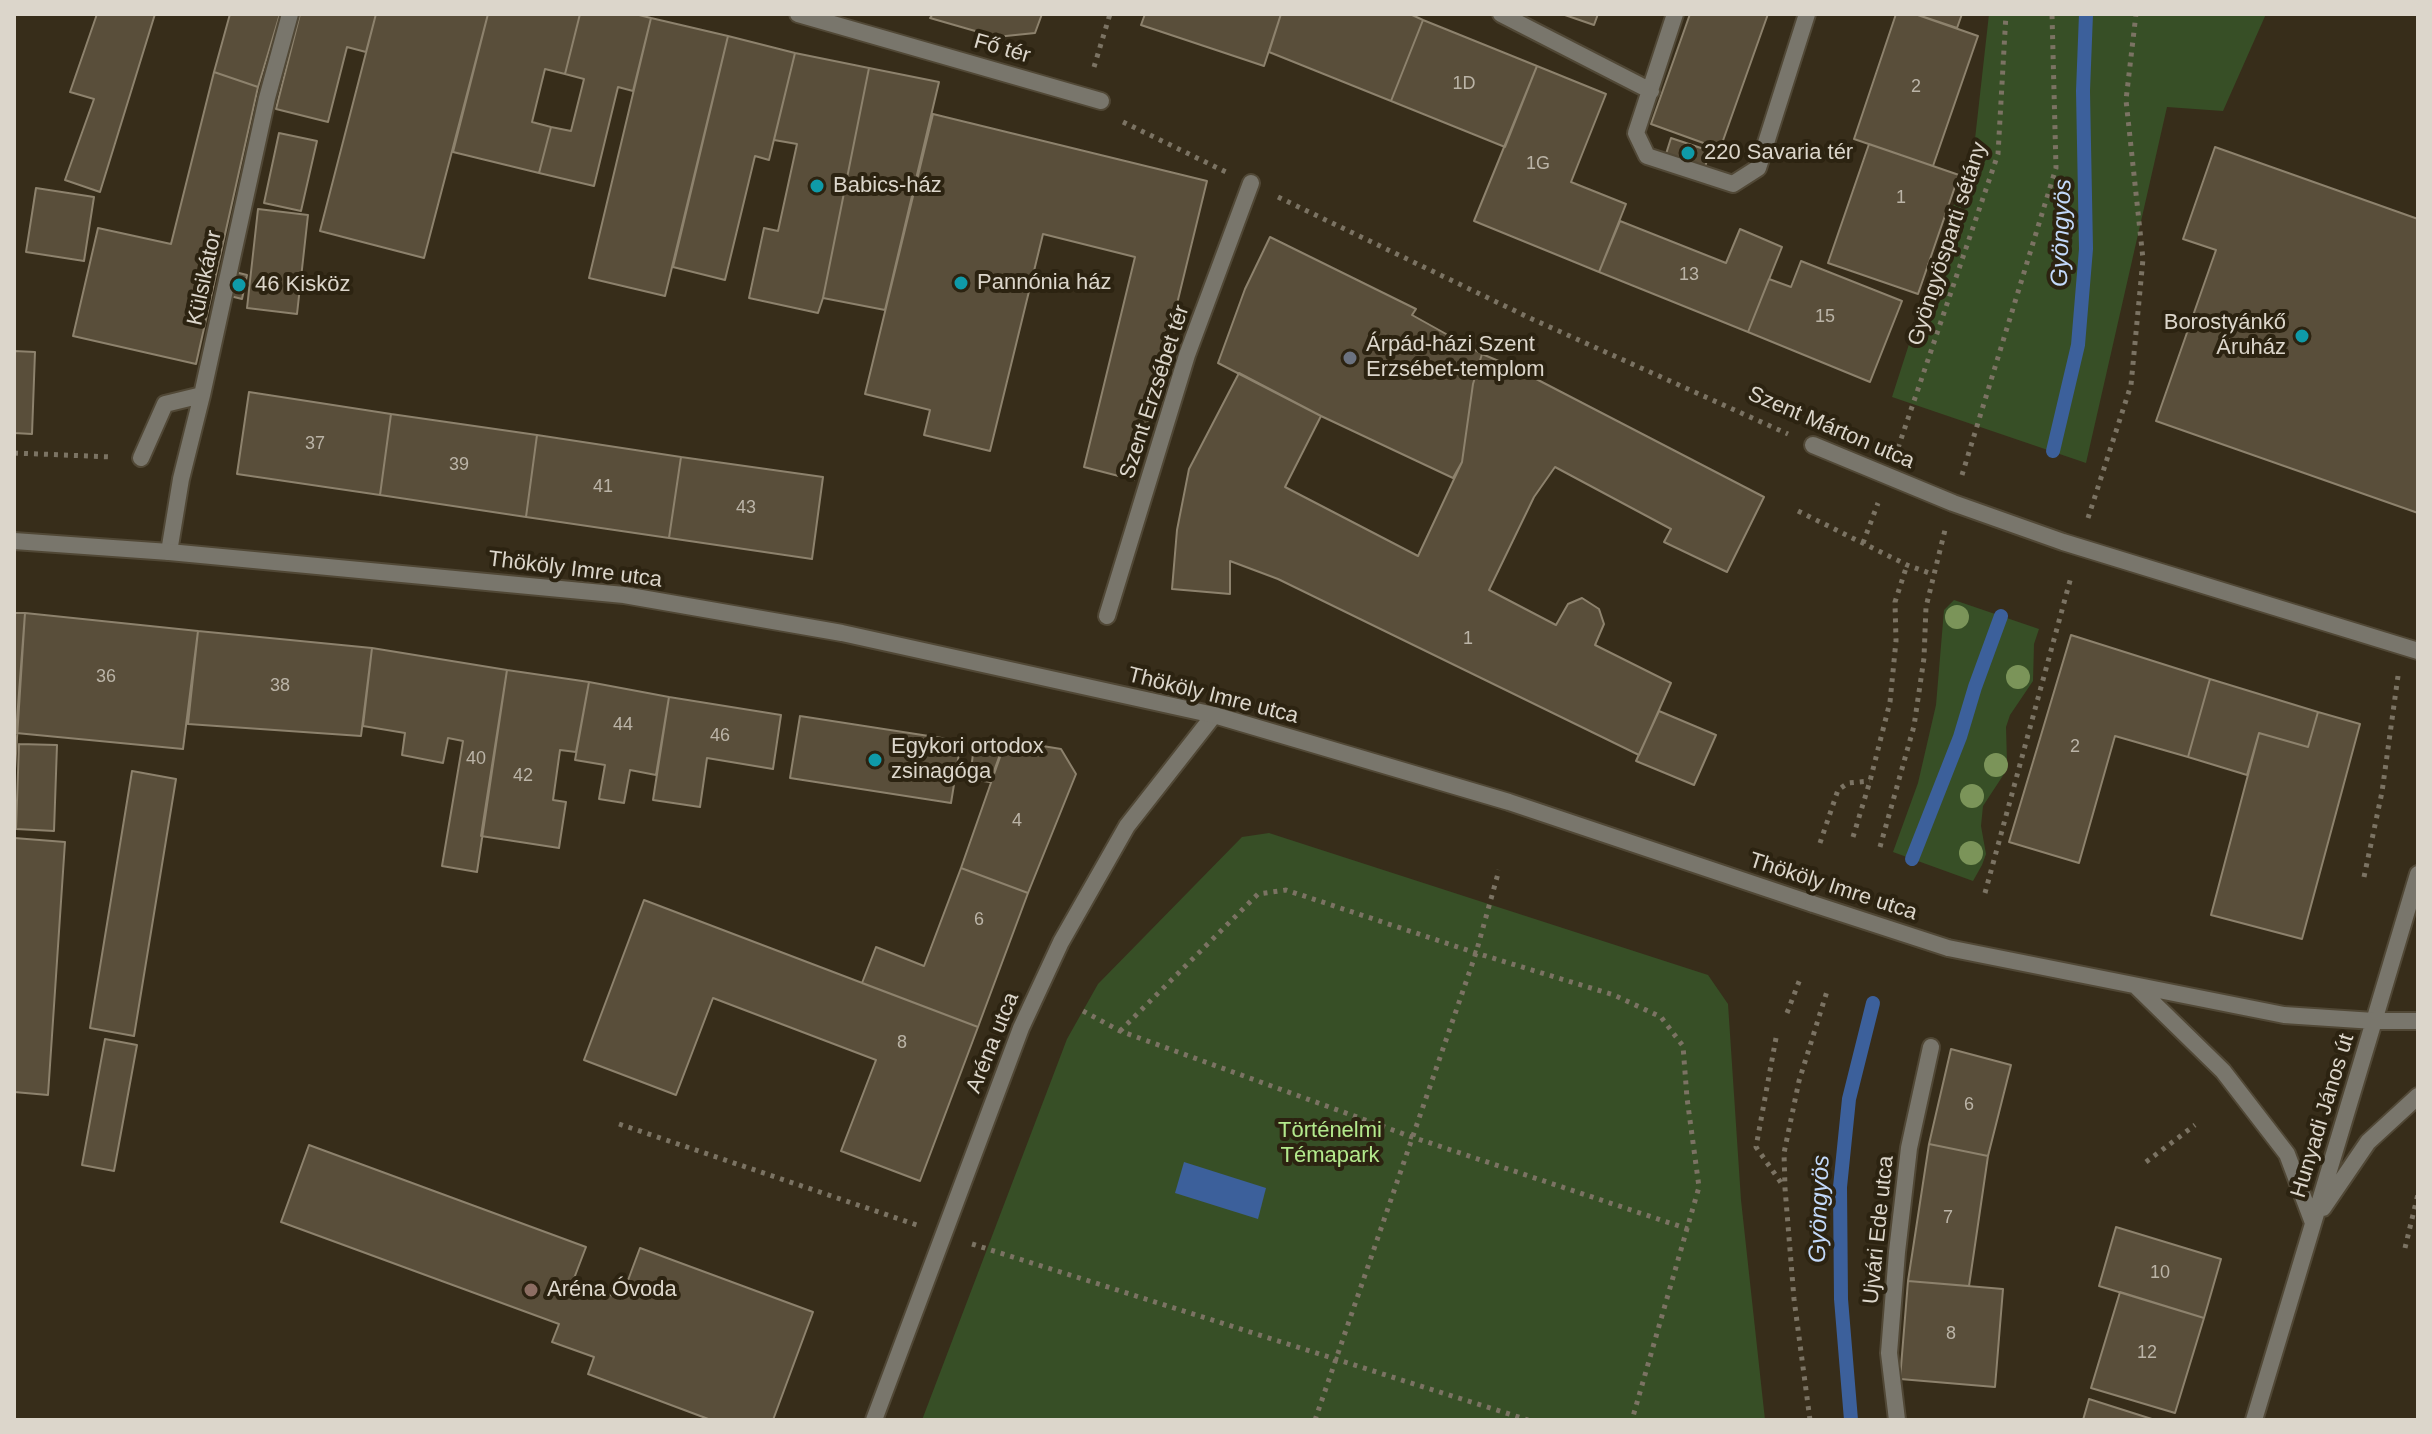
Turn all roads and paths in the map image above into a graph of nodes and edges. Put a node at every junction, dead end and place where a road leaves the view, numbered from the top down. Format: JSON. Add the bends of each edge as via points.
{"nodes":[{"id":1,"x":290,"y":14,"type":"edge"},
{"id":2,"x":798,"y":14,"type":"edge"},
{"id":3,"x":1110,"y":14,"type":"edge"},
{"id":4,"x":1501,"y":14,"type":"edge"},
{"id":5,"x":1675,"y":14,"type":"edge"},
{"id":6,"x":1807,"y":14,"type":"edge"},
{"id":7,"x":2006,"y":14,"type":"edge"},
{"id":8,"x":2052,"y":14,"type":"edge"},
{"id":9,"x":2136,"y":14,"type":"edge"},
{"id":10,"x":1651,"y":91,"type":"junction"},
{"id":11,"x":1101,"y":101,"type":"junction"},
{"id":12,"x":1214,"y":166,"type":"dead end"},
{"id":13,"x":1251,"y":183,"type":"joint"},
{"id":14,"x":202,"y":395,"type":"junction"},
{"id":15,"x":1813,"y":445,"type":"joint"},
{"id":16,"x":14,"y":453,"type":"edge"},
{"id":17,"x":141,"y":458,"type":"joint"},
{"id":18,"x":1888,"y":477,"type":"junction"},
{"id":19,"x":1953,"y":503,"type":"junction"},
{"id":20,"x":1798,"y":511,"type":"dead end"},
{"id":21,"x":14,"y":541,"type":"edge"},
{"id":22,"x":1863,"y":543,"type":"junction"},
{"id":23,"x":2071,"y":544,"type":"junction"},
{"id":24,"x":169,"y":552,"type":"junction"},
{"id":25,"x":1907,"y":565,"type":"junction"},
{"id":26,"x":1932,"y":574,"type":"junction"},
{"id":27,"x":1107,"y":616,"type":"dead end"},
{"id":28,"x":2410,"y":649,"type":"edge"},
{"id":29,"x":1214,"y":715,"type":"junction"},
{"id":30,"x":1870,"y":781,"type":"junction"},
{"id":31,"x":1853,"y":837,"type":"dead end"},
{"id":32,"x":1820,"y":843,"type":"dead end"},
{"id":33,"x":1880,"y":847,"type":"dead end"},
{"id":34,"x":1499,"y":870,"type":"dead end"},
{"id":35,"x":2418,"y":874,"type":"edge"},
{"id":36,"x":2364,"y":877,"type":"dead end"},
{"id":37,"x":1985,"y":893,"type":"dead end"},
{"id":38,"x":1476,"y":953,"type":"junction"},
{"id":39,"x":1800,"y":979,"type":"dead end"},
{"id":40,"x":2135,"y":985,"type":"junction"},
{"id":41,"x":1828,"y":988,"type":"dead end"},
{"id":42,"x":1083,"y":1011,"type":"dead end"},
{"id":43,"x":1787,"y":1013,"type":"dead end"},
{"id":44,"x":2374,"y":1021,"type":"junction"},
{"id":45,"x":2418,"y":1021,"type":"edge"},
{"id":46,"x":1120,"y":1031,"type":"junction"},
{"id":47,"x":1776,"y":1038,"type":"dead end"},
{"id":48,"x":1931,"y":1047,"type":"dead end"},
{"id":49,"x":2418,"y":1096,"type":"edge"},
{"id":50,"x":2195,"y":1125,"type":"dead end"},
{"id":51,"x":1412,"y":1137,"type":"junction"},
{"id":52,"x":2146,"y":1162,"type":"dead end"},
{"id":53,"x":1785,"y":1188,"type":"junction"},
{"id":54,"x":2418,"y":1194,"type":"edge"},
{"id":55,"x":2313,"y":1223,"type":"junction"},
{"id":56,"x":1688,"y":1229,"type":"junction"},
{"id":57,"x":2405,"y":1248,"type":"dead end"},
{"id":58,"x":1336,"y":1357,"type":"junction"},
{"id":59,"x":874,"y":1420,"type":"edge"},
{"id":60,"x":1315,"y":1420,"type":"edge"},
{"id":61,"x":1528,"y":1420,"type":"edge"},
{"id":62,"x":1632,"y":1420,"type":"edge"},
{"id":63,"x":1810,"y":1420,"type":"edge"},
{"id":64,"x":1897,"y":1420,"type":"edge"},
{"id":65,"x":2254,"y":1420,"type":"edge"}],
"edges":[{"from":1,"to":14,"type":"street","name":"Külsikátor"},
{"from":2,"to":11,"type":"street","name":"Fő tér"},
{"from":3,"to":11,"type":"path","via":[[1094,62]]},
{"from":4,"to":10,"type":"street"},
{"from":5,"to":10,"type":"street"},
{"from":6,"to":10,"type":"street","via":[[1758,168],[1733,184],[1647,156],[1636,133]]},
{"from":7,"to":18,"type":"path","name":"Gyöngyösparti sétány","via":[[1998,154]]},
{"from":8,"to":19,"type":"path","via":[[2056,168]]},
{"from":9,"to":23,"type":"path","via":[[2126,100],[2143,259],[2131,385]]},
{"from":11,"to":12,"type":"path","via":[[1125,123]]},
{"from":13,"to":15,"type":"path","name":"Szent Márton utca","via":[[1532,319]]},
{"from":13,"to":27,"type":"street","name":"Szent Erzsébet tér","via":[[1187,355]]},
{"from":14,"to":17,"type":"street","via":[[165,404]]},
{"from":14,"to":24,"type":"street","name":"Külsikátor"},
{"from":15,"to":18,"type":"street","name":"Szent Márton utca"},
{"from":16,"to":17,"type":"path"},
{"from":18,"to":19,"type":"street","name":"Szent Márton utca"},
{"from":18,"to":22,"type":"path","name":"Gyöngyösparti sétány"},
{"from":19,"to":23,"type":"street","name":"Szent Márton utca"},
{"from":19,"to":26,"type":"path"},
{"from":20,"to":22,"type":"path"},
{"from":21,"to":24,"type":"street","name":"Thököly Imre utca"},
{"from":22,"to":25,"type":"path"},
{"from":23,"to":28,"type":"street","name":"Szent Márton utca"},
{"from":23,"to":37,"type":"path"},
{"from":24,"to":29,"type":"street","name":"Thököly Imre utca","via":[[624,595],[842,633]]},
{"from":25,"to":26,"type":"path"},
{"from":25,"to":30,"type":"path","via":[[1895,602],[1890,702]]},
{"from":26,"to":33,"type":"path","via":[[1914,726]]},
{"from":28,"to":36,"type":"path"},
{"from":29,"to":40,"type":"street","name":"Thököly Imre utca","bridge":true,"via":[[1509,802],[1948,948]]},
{"from":29,"to":59,"type":"street","name":"Aréna utca","via":[[1127,826],[1061,942],[1021,1028]]},
{"from":30,"to":31,"type":"path"},
{"from":30,"to":32,"type":"path","via":[[1848,783],[1838,790]]},
{"from":34,"to":38,"type":"path"},
{"from":35,"to":44,"type":"street","name":"Hunyadi János út"},
{"from":38,"to":46,"type":"path","via":[[1286,890],[1258,894]]},
{"from":38,"to":51,"type":"path"},
{"from":38,"to":56,"type":"path","via":[[1614,995],[1661,1017],[1683,1046],[1699,1187]]},
{"from":39,"to":43,"type":"path"},
{"from":40,"to":44,"type":"street","name":"Thököly Imre utca","via":[[2284,1015]]},
{"from":40,"to":55,"type":"street","via":[[2223,1071],[2287,1154]]},
{"from":41,"to":53,"type":"path","via":[[1799,1081],[1784,1153]]},
{"from":42,"to":46,"type":"path"},
{"from":44,"to":45,"type":"street"},
{"from":44,"to":55,"type":"street","name":"Hunyadi János út"},
{"from":46,"to":51,"type":"path"},
{"from":47,"to":53,"type":"path","via":[[1756,1147]]},
{"from":48,"to":64,"type":"street","name":"Ujvári Ede utca","via":[[1909,1148],[1897,1252],[1889,1353]]},
{"from":49,"to":55,"type":"street","name":"Hunyadi János út","via":[[2368,1142]]},
{"from":50,"to":52,"type":"path"},
{"from":51,"to":56,"type":"path"},
{"from":51,"to":58,"type":"path"},
{"from":53,"to":63,"type":"path"},
{"from":54,"to":57,"type":"path"},
{"from":55,"to":65,"type":"street","name":"Hunyadi János út"},
{"from":56,"to":62,"type":"path"},
{"from":58,"to":60,"type":"path"},
{"from":58,"to":61,"type":"path"}]}
